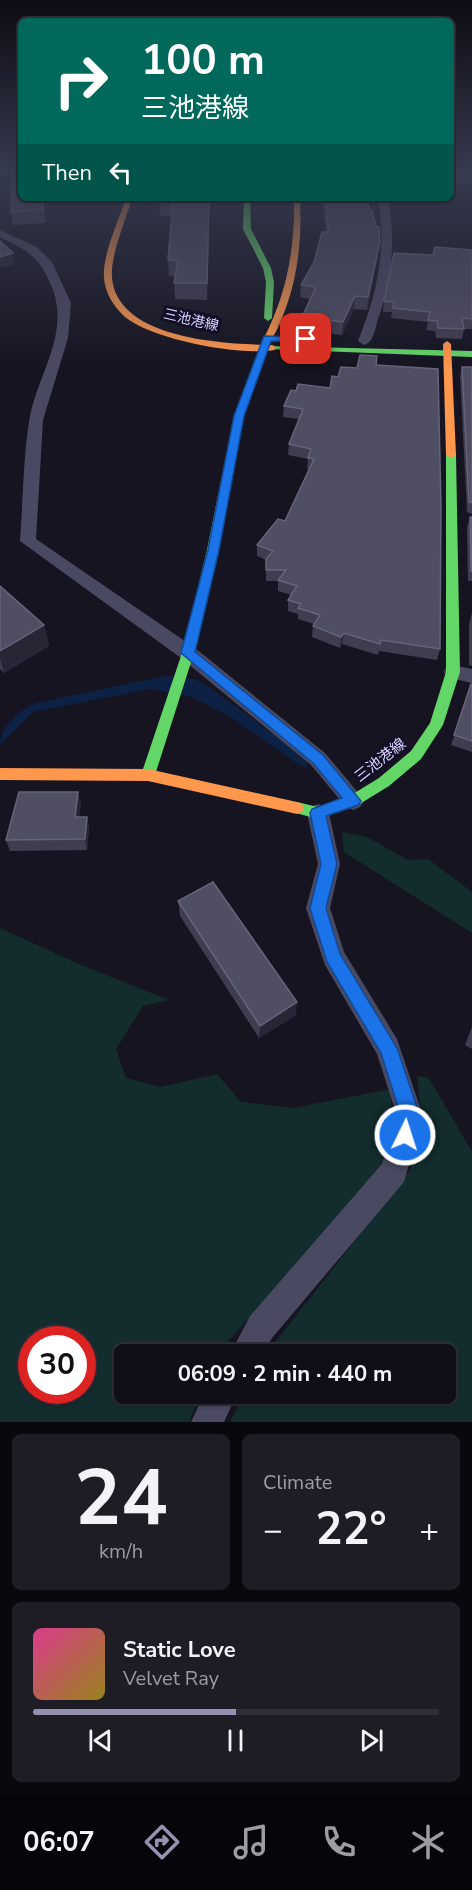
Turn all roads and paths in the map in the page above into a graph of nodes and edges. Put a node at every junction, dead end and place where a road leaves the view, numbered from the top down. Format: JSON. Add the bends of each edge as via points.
{"nodes":[{"id":1,"x":5,"y":235,"type":"edge"},
{"id":2,"x":119,"y":235,"type":"edge"},
{"id":3,"x":250,"y":235,"type":"edge"},
{"id":4,"x":298,"y":235,"type":"edge"},
{"id":5,"x":387,"y":235,"type":"edge"},
{"id":6,"x":131,"y":298,"type":"dead end"},
{"id":7,"x":364,"y":342,"type":"junction"},
{"id":8,"x":266,"y":343,"type":"junction"},
{"id":9,"x":472,"y":345,"type":"edge"},
{"id":10,"x":447,"y":349,"type":"junction"},
{"id":11,"x":472,"y":354,"type":"edge"},
{"id":12,"x":453,"y":518,"type":"junction"},
{"id":13,"x":472,"y":520,"type":"edge"},
{"id":14,"x":188,"y":653,"type":"junction"},
{"id":15,"x":453,"y":672,"type":"junction"},
{"id":16,"x":472,"y":676,"type":"edge"},
{"id":17,"x":0,"y":774,"type":"edge"},
{"id":18,"x":148,"y":775,"type":"junction"},
{"id":19,"x":353,"y":801,"type":"junction"},
{"id":20,"x":318,"y":813,"type":"junction"},
{"id":21,"x":251,"y":1344,"type":"edge"},
{"id":22,"x":216,"y":1404,"type":"edge"},
{"id":23,"x":207,"y":1422,"type":"edge"}],
"edges":[{"from":1,"to":14,"type":"street","via":[[33,249],[48,264],[65,303],[62,338],[36,420],[28,541]]},
{"from":2,"to":8,"type":"main road","name":"三池港線","via":[[108,276],[109,288],[126,312],[140,323],[164,333],[217,344]]},
{"from":3,"to":8,"type":"main road","via":[[270,282]]},
{"from":4,"to":8,"type":"main road","via":[[282,317]]},
{"from":5,"to":7,"type":"street","via":[[380,302]]},
{"from":6,"to":8,"type":"main road","name":"三池港線","via":[[149,314],[174,326]]},
{"from":7,"to":8,"type":"main road","name":"三池港線"},
{"from":7,"to":10,"type":"main road","name":"三池港線"},
{"from":8,"to":10,"type":"main road","name":"三池港線"},
{"from":8,"to":14,"type":"main road","via":[[239,416]]},
{"from":9,"to":10,"type":"main road","name":"三池港線"},
{"from":10,"to":11,"type":"main road","name":"三池港線"},
{"from":10,"to":12,"type":"main road","name":"三池港線"},
{"from":12,"to":13,"type":"street"},
{"from":12,"to":15,"type":"main road","name":"三池港線"},
{"from":14,"to":18,"type":"main road"},
{"from":14,"to":19,"type":"street","via":[[318,759]]},
{"from":15,"to":16,"type":"street"},
{"from":15,"to":19,"type":"main road","name":"三池港線","via":[[436,725],[416,755]]},
{"from":17,"to":18,"type":"main road"},
{"from":18,"to":20,"type":"main road"},
{"from":19,"to":20,"type":"main road","name":"三池港線"},
{"from":20,"to":21,"type":"street","via":[[329,864],[318,908],[333,957],[388,1048],[410,1116],[394,1172],[261,1327]]},
{"from":22,"to":23,"type":"street"}]}
